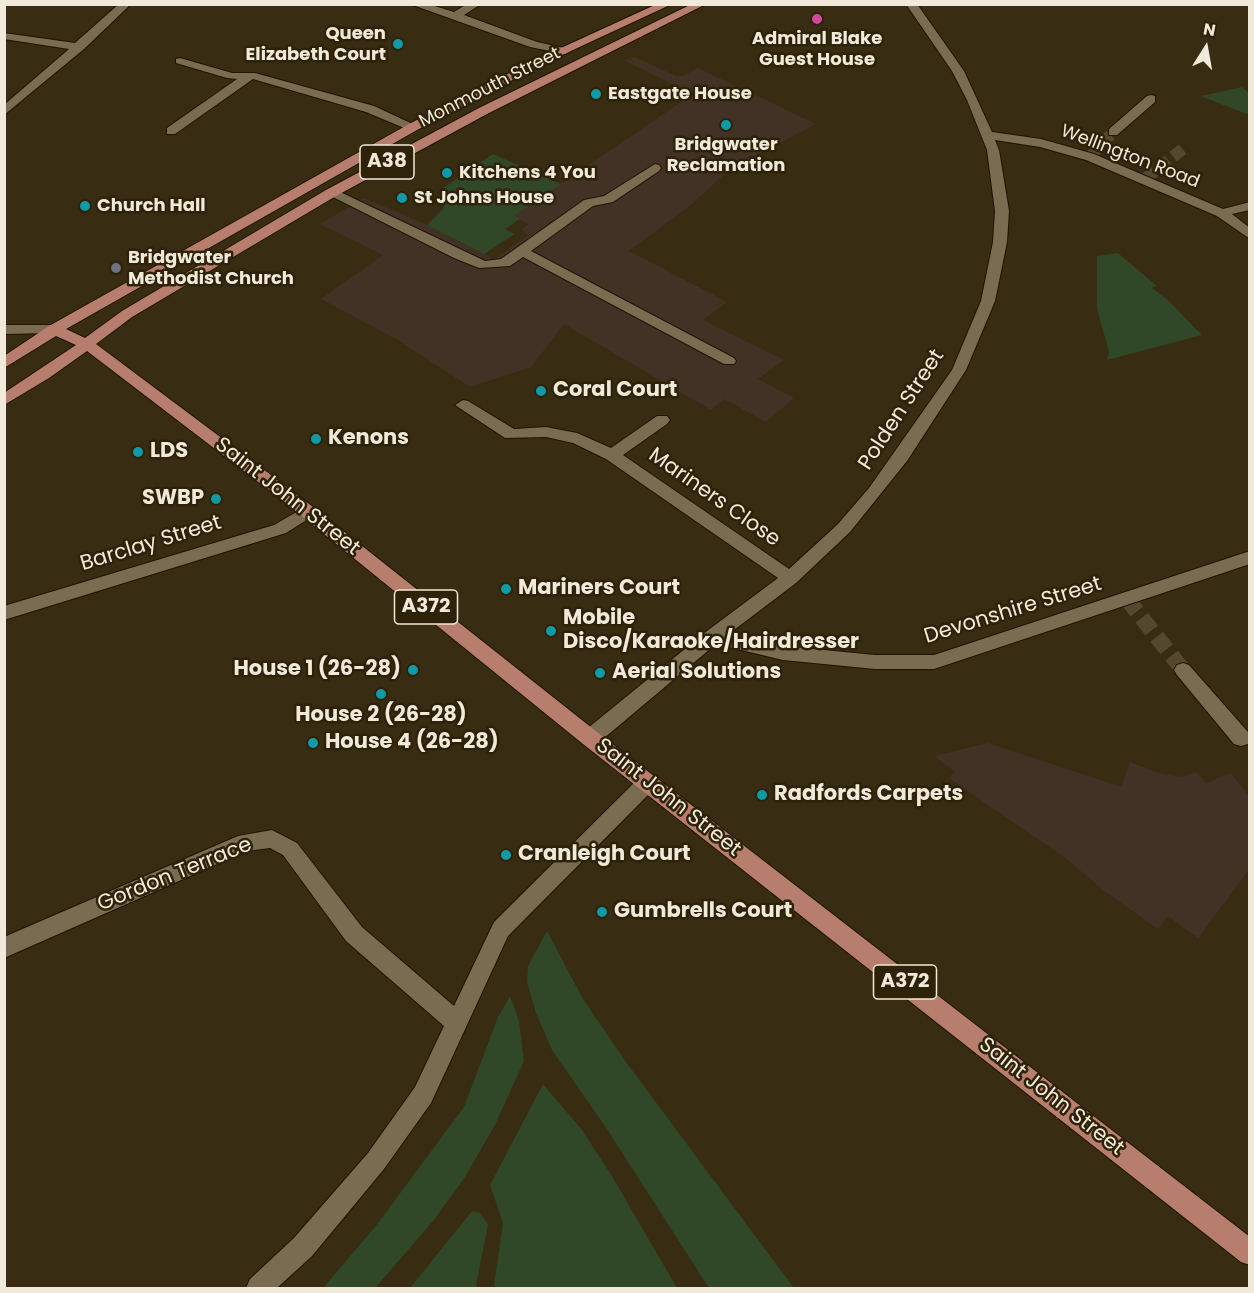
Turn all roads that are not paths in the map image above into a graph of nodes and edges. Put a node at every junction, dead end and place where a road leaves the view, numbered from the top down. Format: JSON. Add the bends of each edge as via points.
{"nodes":[{"id":1,"x":126,"y":4,"type":"edge"},
{"id":2,"x":415,"y":4,"type":"edge"},
{"id":3,"x":476,"y":4,"type":"edge"},
{"id":4,"x":667,"y":4,"type":"edge"},
{"id":5,"x":701,"y":4,"type":"edge"},
{"id":6,"x":911,"y":4,"type":"edge"},
{"id":7,"x":454,"y":16,"type":"junction"},
{"id":8,"x":4,"y":36,"type":"edge"},
{"id":9,"x":80,"y":47,"type":"junction"},
{"id":10,"x":565,"y":51,"type":"junction"},
{"id":11,"x":180,"y":61,"type":"dead end"},
{"id":12,"x":251,"y":75,"type":"junction"},
{"id":13,"x":1151,"y":99,"type":"dead end"},
{"id":14,"x":4,"y":112,"type":"edge"},
{"id":15,"x":413,"y":127,"type":"junction"},
{"id":16,"x":171,"y":131,"type":"dead end"},
{"id":17,"x":1113,"y":132,"type":"tunnel mouth"},
{"id":18,"x":988,"y":135,"type":"junction"},
{"id":19,"x":655,"y":168,"type":"dead end"},
{"id":20,"x":331,"y":193,"type":"junction"},
{"id":21,"x":1250,"y":206,"type":"edge"},
{"id":22,"x":1222,"y":213,"type":"junction"},
{"id":23,"x":1250,"y":235,"type":"edge"},
{"id":24,"x":522,"y":251,"type":"junction"},
{"id":25,"x":54,"y":329,"type":"junction"},
{"id":26,"x":4,"y":330,"type":"edge"},
{"id":27,"x":87,"y":344,"type":"junction"},
{"id":28,"x":729,"y":361,"type":"dead end"},
{"id":29,"x":4,"y":363,"type":"edge"},
{"id":30,"x":4,"y":400,"type":"edge"},
{"id":31,"x":464,"y":405,"type":"dead end"},
{"id":32,"x":662,"y":420,"type":"dead end"},
{"id":33,"x":612,"y":455,"type":"junction"},
{"id":34,"x":307,"y":512,"type":"junction"},
{"id":35,"x":1250,"y":557,"type":"edge"},
{"id":36,"x":790,"y":578,"type":"junction"},
{"id":37,"x":4,"y":613,"type":"edge"},
{"id":38,"x":713,"y":636,"type":"junction"},
{"id":39,"x":1183,"y":670,"type":"tunnel mouth"},
{"id":40,"x":590,"y":738,"type":"junction"},
{"id":41,"x":1241,"y":738,"type":"dead end"},
{"id":42,"x":647,"y":783,"type":"junction"},
{"id":43,"x":4,"y":948,"type":"edge"},
{"id":44,"x":456,"y":1022,"type":"junction"},
{"id":45,"x":1250,"y":1252,"type":"edge"},
{"id":46,"x":259,"y":1288,"type":"edge"}],
"edges":[{"from":1,"to":9,"type":"street"},
{"from":2,"to":7,"type":"street"},
{"from":3,"to":7,"type":"street"},
{"from":4,"to":10,"type":"main road","name":"Monmouth Street","number":"A38"},
{"from":5,"to":20,"type":"main road","name":"Monmouth Street","number":"A38","via":[[483,111]]},
{"from":6,"to":18,"type":"street","name":"Polden Street","via":[[958,71]]},
{"from":7,"to":10,"type":"street","via":[[534,45]]},
{"from":8,"to":9,"type":"street"},
{"from":9,"to":14,"type":"street"},
{"from":10,"to":15,"type":"main road","name":"Monmouth Street","number":"A38"},
{"from":11,"to":12,"type":"street","via":[[231,76]]},
{"from":12,"to":15,"type":"street","via":[[370,109]]},
{"from":12,"to":16,"type":"street"},
{"from":13,"to":17,"type":"street"},
{"from":15,"to":25,"type":"main road","name":"Monmouth Street","number":"A38"},
{"from":18,"to":22,"type":"street","name":"Wellington Road","via":[[1041,143],[1090,157]]},
{"from":18,"to":36,"type":"street","name":"Polden Street","via":[[1002,211],[990,291],[978,328],[959,370],[875,492],[844,528]]},
{"from":19,"to":24,"type":"street","via":[[608,199],[589,203]]},
{"from":20,"to":24,"type":"street","via":[[484,265],[505,263]]},
{"from":20,"to":27,"type":"main road","name":"Monmouth Street","number":"A38","via":[[127,314]]},
{"from":21,"to":22,"type":"street"},
{"from":22,"to":23,"type":"street","name":"Wellington Road"},
{"from":24,"to":28,"type":"street"},
{"from":25,"to":26,"type":"street"},
{"from":25,"to":27,"type":"main road","name":"Saint John Street"},
{"from":25,"to":29,"type":"main road","number":"A38"},
{"from":27,"to":30,"type":"main road","number":"A38"},
{"from":27,"to":34,"type":"main road","name":"Saint John Street","number":"A372"},
{"from":31,"to":33,"type":"street","name":"Mariners Close","via":[[511,434],[546,432],[577,438]]},
{"from":32,"to":33,"type":"street","name":"Mariners Close"},
{"from":33,"to":36,"type":"street","name":"Mariners Close"},
{"from":34,"to":37,"type":"street","name":"Barclay Street","via":[[280,529]]},
{"from":34,"to":40,"type":"main road","name":"Saint John Street","number":"A372"},
{"from":35,"to":38,"type":"street","name":"Devonshire Street","via":[[934,662],[893,663],[783,653]]},
{"from":36,"to":38,"type":"street","name":"Polden Street"},
{"from":38,"to":40,"type":"street","name":"Polden Street"},
{"from":39,"to":41,"type":"street"},
{"from":40,"to":42,"type":"main road","name":"Saint John Street","number":"A372"},
{"from":42,"to":44,"type":"street","via":[[501,929]]},
{"from":42,"to":45,"type":"main road","name":"Saint John Street","number":"A372"},
{"from":43,"to":44,"type":"street","name":"Gordon Terrace","via":[[245,842],[272,839],[290,849],[354,934]]},
{"from":44,"to":46,"type":"street","via":[[423,1095],[376,1161],[303,1246]]}]}
